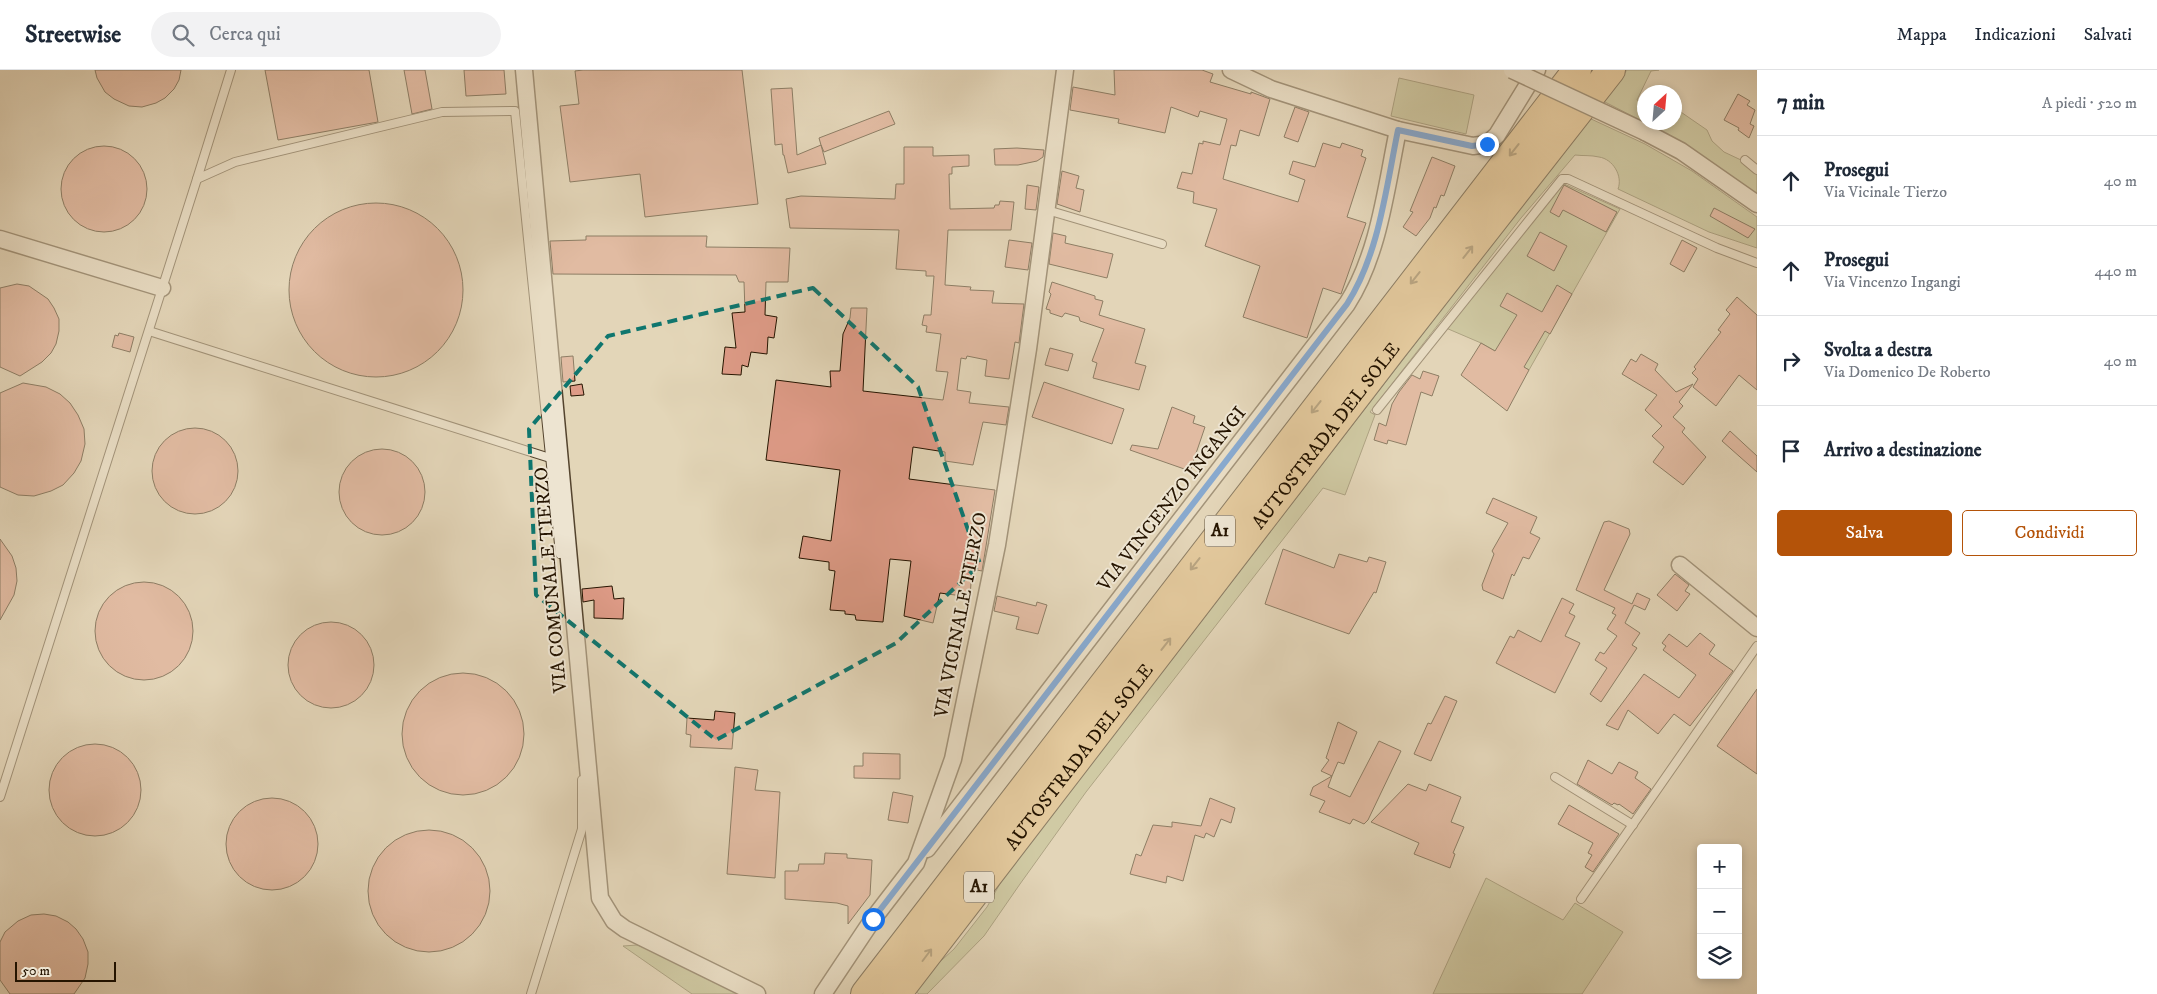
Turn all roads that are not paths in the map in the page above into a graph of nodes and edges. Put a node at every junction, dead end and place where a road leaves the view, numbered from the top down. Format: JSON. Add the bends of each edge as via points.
{"nodes":[{"id":1,"x":231,"y":70,"type":"edge"},
{"id":2,"x":524,"y":70,"type":"edge"},
{"id":3,"x":1065,"y":70,"type":"edge"},
{"id":4,"x":1232,"y":70,"type":"edge"},
{"id":5,"x":1512,"y":70,"type":"edge"},
{"id":6,"x":1537,"y":70,"type":"edge"},
{"id":7,"x":1572,"y":70,"type":"edge"},
{"id":8,"x":1577,"y":70,"type":"edge"},
{"id":9,"x":1611,"y":70,"type":"edge"},
{"id":10,"x":1537,"y":120,"type":"junction"},
{"id":11,"x":1398,"y":130,"type":"junction"},
{"id":12,"x":1745,"y":160,"type":"dead end"},
{"id":13,"x":1757,"y":170,"type":"edge"},
{"id":14,"x":197,"y":179,"type":"junction"},
{"id":15,"x":1757,"y":204,"type":"edge"},
{"id":16,"x":1046,"y":210,"type":"junction"},
{"id":17,"x":0,"y":239,"type":"edge"},
{"id":18,"x":1162,"y":244,"type":"dead end"},
{"id":19,"x":1757,"y":263,"type":"edge"},
{"id":20,"x":162,"y":288,"type":"junction"},
{"id":21,"x":149,"y":331,"type":"junction"},
{"id":22,"x":1377,"y":410,"type":"dead end"},
{"id":23,"x":550,"y":458,"type":"junction"},
{"id":24,"x":1680,"y":565,"type":"dead end"},
{"id":25,"x":1757,"y":628,"type":"edge"},
{"id":26,"x":1757,"y":646,"type":"edge"},
{"id":27,"x":1555,"y":778,"type":"dead end"},
{"id":28,"x":0,"y":797,"type":"edge"},
{"id":29,"x":1633,"y":825,"type":"junction"},
{"id":30,"x":916,"y":863,"type":"junction"},
{"id":31,"x":1581,"y":899,"type":"dead end"},
{"id":32,"x":531,"y":994,"type":"edge"},
{"id":33,"x":757,"y":994,"type":"edge"},
{"id":34,"x":823,"y":994,"type":"edge"},
{"id":35,"x":865,"y":994,"type":"edge"},
{"id":36,"x":898,"y":994,"type":"edge"}],
"edges":[{"from":1,"to":14,"type":"lane"},
{"from":2,"to":33,"type":"street","name":"VIA COMUNALE TIERZO","via":[[600,898],[614,921],[625,929]]},
{"from":3,"to":16,"type":"street","name":"VIA VICINALE TIERZO"},
{"from":4,"to":11,"type":"street","via":[[1271,89]]},
{"from":5,"to":15,"type":"street","bridge":true,"via":[[1681,151]]},
{"from":6,"to":11,"type":"street","via":[[1497,136],[1487,144],[1472,146]]},
{"from":7,"to":10,"type":"highway"},
{"from":8,"to":10,"type":"highway","name":"AUTOSTRADA DEL SOLE","number":"A1"},
{"from":36,"to":9,"type":"highway","name":"AUTOSTRADA DEL SOLE","number":"A1","one_way":true,"via":[[1391,351]]},
{"from":10,"to":35,"type":"highway","name":"AUTOSTRADA DEL SOLE","number":"A1","one_way":true},
{"from":11,"to":30,"type":"street","name":"VIA VINCENZO INGANGI","via":[[1371,255],[1347,304]]},
{"from":12,"to":13,"type":"lane"},
{"from":14,"to":20,"type":"lane"},
{"from":14,"to":23,"type":"lane","via":[[235,162],[442,112],[515,111]]},
{"from":16,"to":18,"type":"lane"},
{"from":16,"to":30,"type":"street","name":"VIA VICINALE TIERZO","via":[[997,545],[953,759]]},
{"from":17,"to":20,"type":"street"},
{"from":19,"to":22,"type":"lane","via":[[1562,179]]},
{"from":20,"to":21,"type":"lane"},
{"from":21,"to":23,"type":"lane"},
{"from":21,"to":28,"type":"lane"},
{"from":23,"to":32,"type":"lane","via":[[582,747],[582,829]]},
{"from":24,"to":25,"type":"street"},
{"from":26,"to":29,"type":"lane"},
{"from":27,"to":29,"type":"lane"},
{"from":29,"to":31,"type":"lane"},
{"from":30,"to":34,"type":"street","name":"VIA VICINALE TIERZO","via":[[873,919]]}]}
